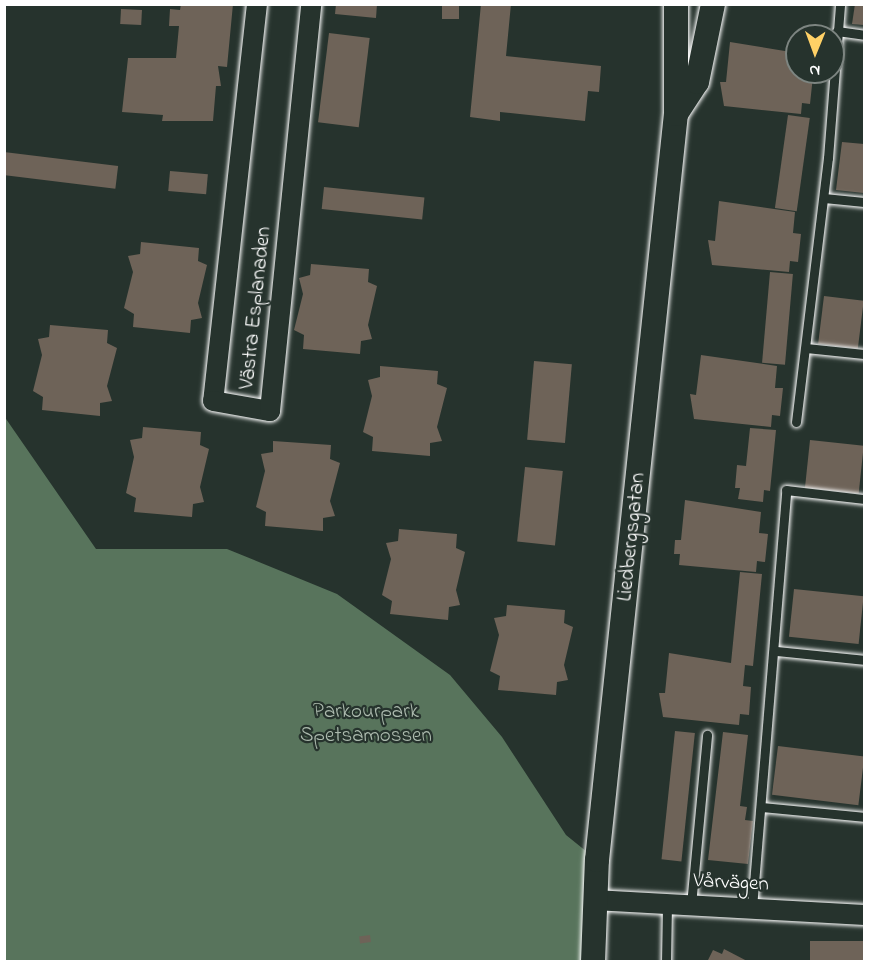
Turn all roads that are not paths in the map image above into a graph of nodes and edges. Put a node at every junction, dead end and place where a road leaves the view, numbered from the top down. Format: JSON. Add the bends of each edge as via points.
{"nodes":[{"id":1,"x":257,"y":4,"type":"edge"},
{"id":2,"x":310,"y":4,"type":"edge"},
{"id":3,"x":676,"y":4,"type":"edge"},
{"id":4,"x":713,"y":4,"type":"edge"},
{"id":5,"x":840,"y":4,"type":"edge"},
{"id":6,"x":838,"y":24,"type":"edge"},
{"id":7,"x":845,"y":33,"type":"edge"},
{"id":8,"x":864,"y":35,"type":"edge"},
{"id":9,"x":833,"y":84,"type":"edge"},
{"id":10,"x":676,"y":114,"type":"junction"},
{"id":11,"x":824,"y":198,"type":"junction"},
{"id":12,"x":864,"y":202,"type":"edge"},
{"id":13,"x":806,"y":348,"type":"junction"},
{"id":14,"x":864,"y":354,"type":"edge"},
{"id":15,"x":796,"y":422,"type":"dead end"},
{"id":16,"x":864,"y":499,"type":"edge"},
{"id":17,"x":776,"y":651,"type":"junction"},
{"id":18,"x":864,"y":660,"type":"edge"},
{"id":19,"x":707,"y":735,"type":"dead end"},
{"id":20,"x":761,"y":807,"type":"junction"},
{"id":21,"x":864,"y":817,"type":"edge"},
{"id":22,"x":595,"y":900,"type":"junction"},
{"id":23,"x":667,"y":903,"type":"junction"},
{"id":24,"x":691,"y":905,"type":"junction"},
{"id":25,"x":752,"y":908,"type":"junction"},
{"id":26,"x":864,"y":915,"type":"edge"},
{"id":27,"x":593,"y":962,"type":"edge"},
{"id":28,"x":666,"y":962,"type":"edge"}],
"edges":[{"from":1,"to":2,"type":"street","name":"Västra Esplanaden","via":[[213,401],[270,411]]},
{"from":3,"to":10,"type":"street","name":"Liedbergsgatan"},
{"from":4,"to":10,"type":"street","name":"Liedbergsgatan","via":[[697,82]]},
{"from":5,"to":6,"type":"lane"},
{"from":7,"to":8,"type":"lane"},
{"from":9,"to":11,"type":"lane"},
{"from":10,"to":22,"type":"street","name":"Liedbergsgatan"},
{"from":11,"to":12,"type":"lane"},
{"from":11,"to":13,"type":"lane"},
{"from":13,"to":14,"type":"lane"},
{"from":13,"to":15,"type":"lane"},
{"from":16,"to":17,"type":"lane","via":[[786,490]]},
{"from":17,"to":18,"type":"lane"},
{"from":17,"to":20,"type":"lane"},
{"from":19,"to":24,"type":"lane"},
{"from":20,"to":21,"type":"lane"},
{"from":20,"to":25,"type":"lane"},
{"from":22,"to":23,"type":"street","name":"Vårvägen"},
{"from":22,"to":27,"type":"street","name":"Liedbergsgatan"},
{"from":23,"to":24,"type":"street","name":"Vårvägen"},
{"from":23,"to":28,"type":"lane"},
{"from":24,"to":25,"type":"street","name":"Vårvägen"},
{"from":25,"to":26,"type":"street","name":"Vårvägen"}]}
